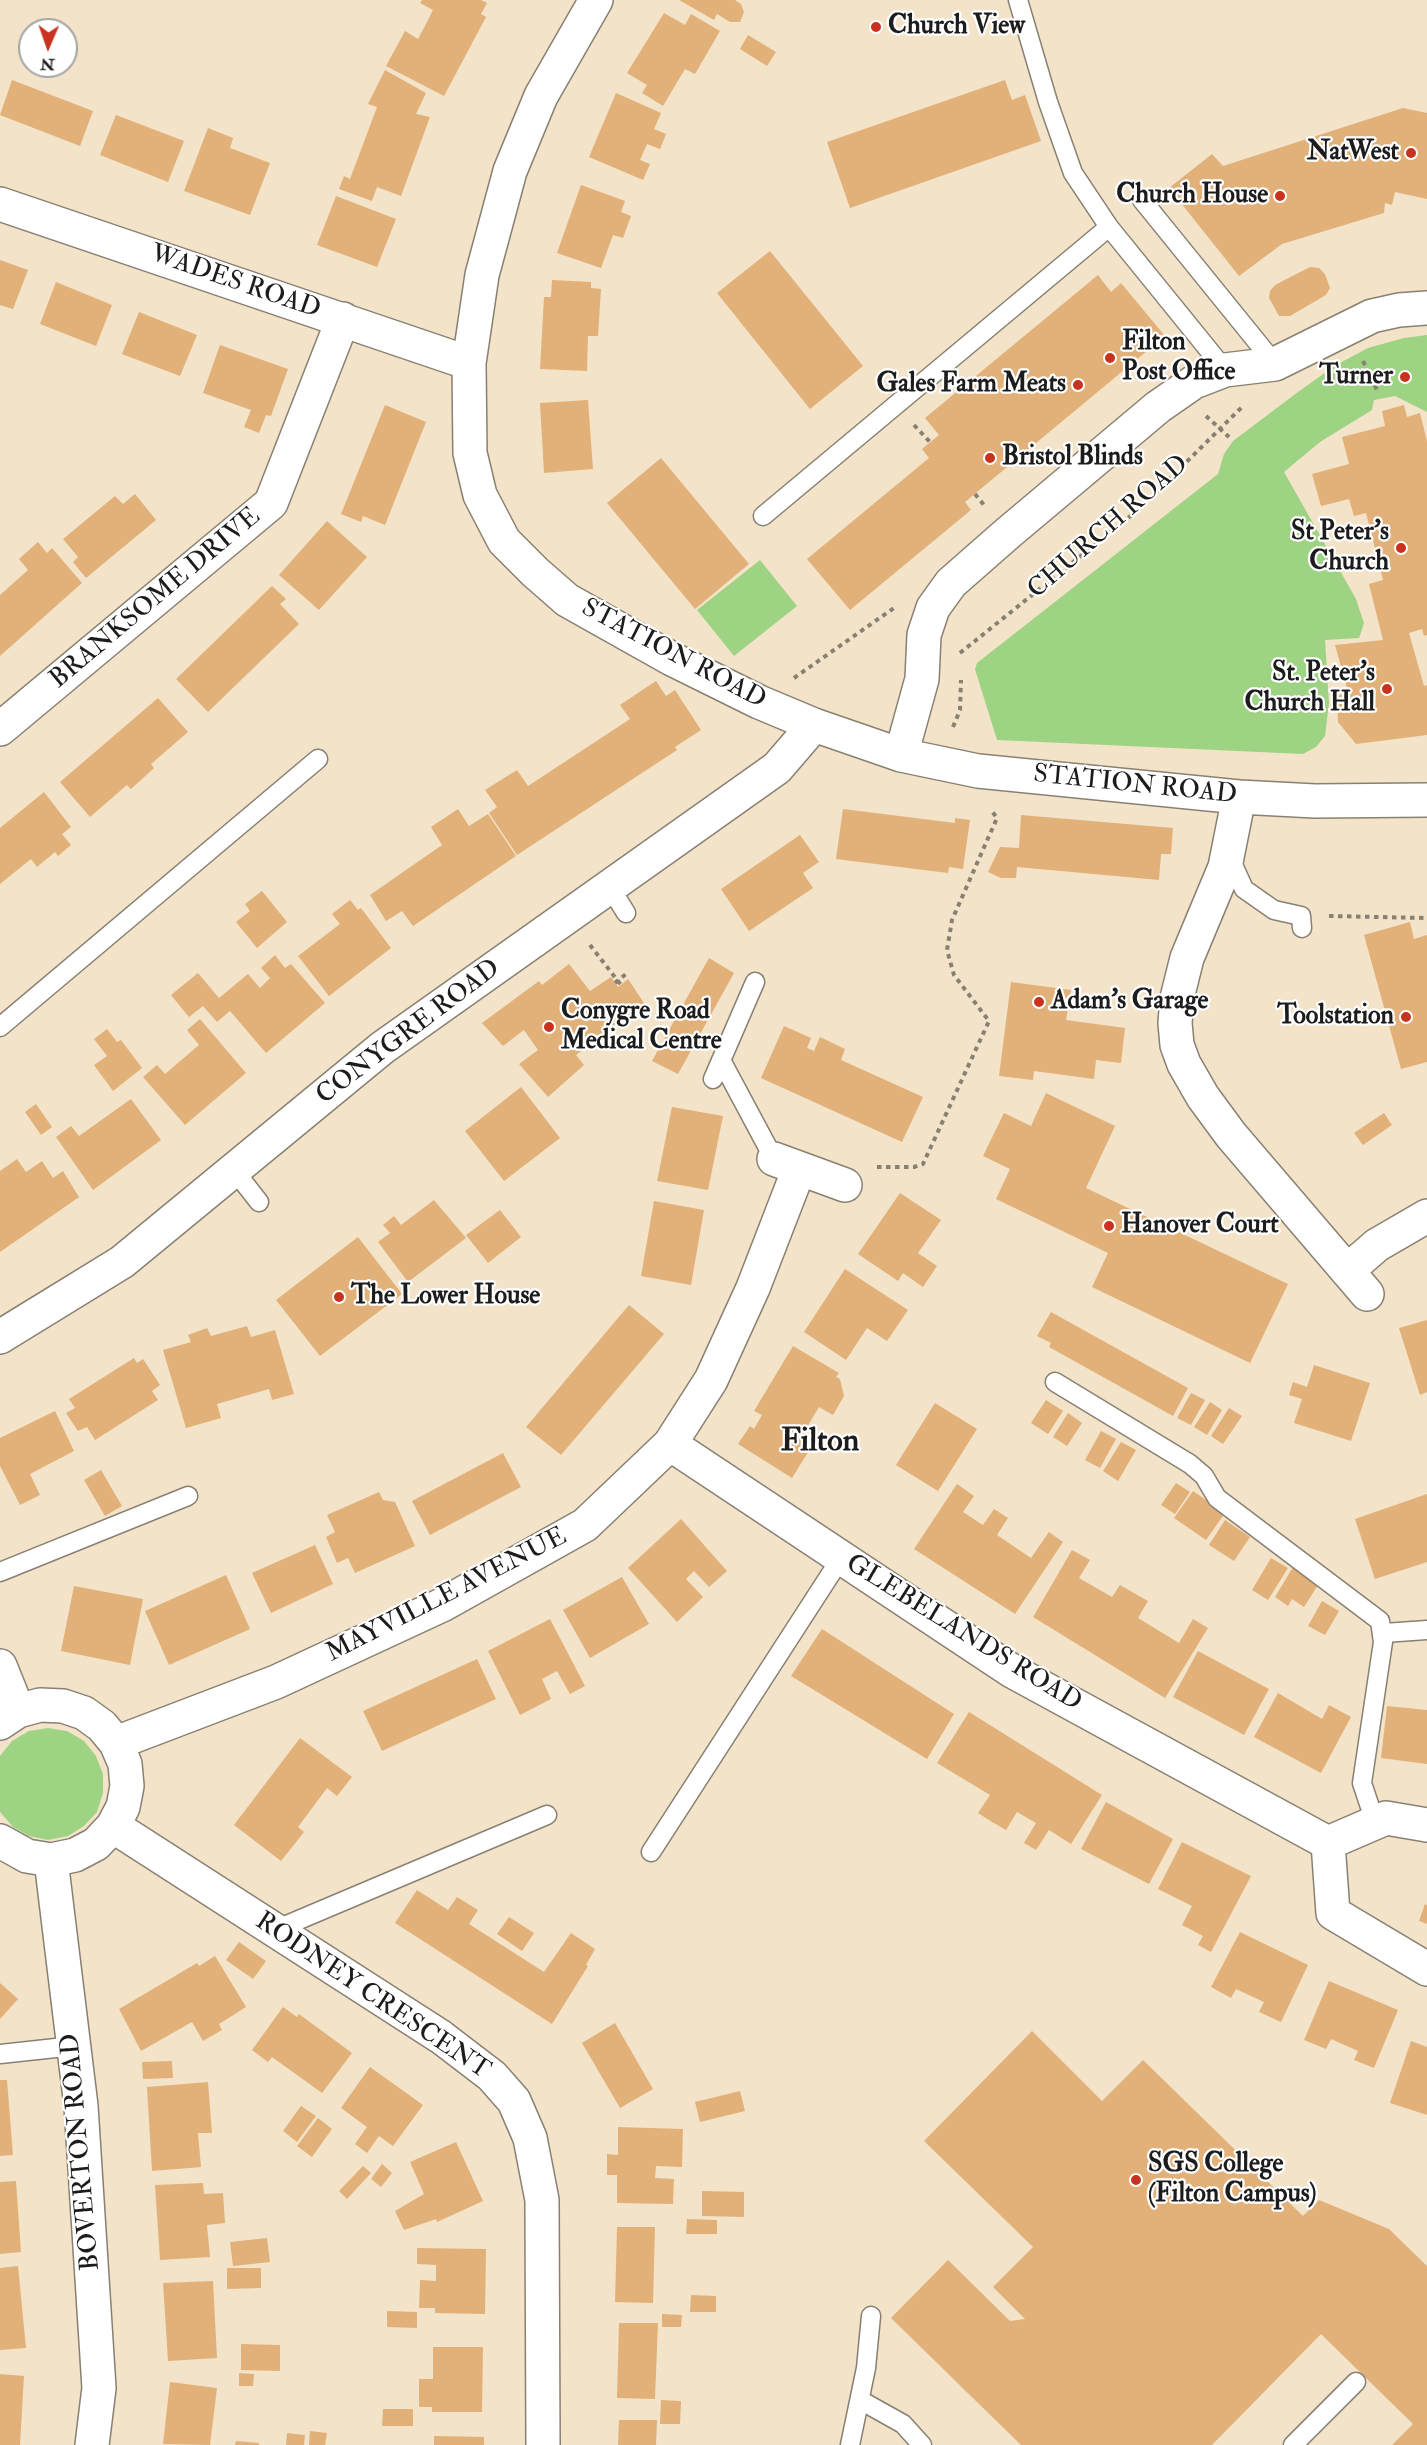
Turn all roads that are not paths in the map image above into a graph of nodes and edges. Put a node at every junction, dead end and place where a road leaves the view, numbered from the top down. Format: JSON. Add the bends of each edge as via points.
{"nodes":[{"id":1,"x":596,"y":0,"type":"edge"},
{"id":2,"x":1018,"y":0,"type":"edge"},
{"id":3,"x":1142,"y":200,"type":"dead end"},
{"id":4,"x":0,"y":204,"type":"edge"},
{"id":5,"x":1108,"y":227,"type":"junction"},
{"id":6,"x":1427,"y":308,"type":"edge"},
{"id":7,"x":343,"y":319,"type":"junction"},
{"id":8,"x":469,"y":363,"type":"junction"},
{"id":9,"x":1275,"y":364,"type":"junction"},
{"id":10,"x":1225,"y":370,"type":"junction"},
{"id":11,"x":763,"y":516,"type":"dead end"},
{"id":12,"x":814,"y":725,"type":"junction"},
{"id":13,"x":0,"y":729,"type":"edge"},
{"id":14,"x":901,"y":755,"type":"junction"},
{"id":15,"x":318,"y":759,"type":"dead end"},
{"id":16,"x":1239,"y":797,"type":"junction"},
{"id":17,"x":1427,"y":800,"type":"edge"},
{"id":18,"x":1228,"y":854,"type":"junction"},
{"id":19,"x":1302,"y":922,"type":"road end"},
{"id":20,"x":755,"y":982,"type":"dead end"},
{"id":21,"x":0,"y":1027,"type":"edge"},
{"id":22,"x":721,"y":1060,"type":"junction"},
{"id":23,"x":713,"y":1079,"type":"dead end"},
{"id":24,"x":786,"y":1164,"type":"junction"},
{"id":25,"x":234,"y":1170,"type":"junction"},
{"id":26,"x":845,"y":1185,"type":"road end"},
{"id":27,"x":259,"y":1202,"type":"dead end"},
{"id":28,"x":1427,"y":1216,"type":"edge"},
{"id":29,"x":0,"y":1337,"type":"edge"},
{"id":30,"x":1055,"y":1382,"type":"dead end"},
{"id":31,"x":670,"y":1444,"type":"junction"},
{"id":32,"x":188,"y":1496,"type":"dead end"},
{"id":33,"x":841,"y":1558,"type":"junction"},
{"id":34,"x":0,"y":1572,"type":"edge"},
{"id":35,"x":1427,"y":1630,"type":"edge"},
{"id":36,"x":1384,"y":1633,"type":"junction"},
{"id":37,"x":0,"y":1666,"type":"edge"},
{"id":38,"x":9,"y":1717,"type":"edge"},
{"id":39,"x":116,"y":1743,"type":"junction"},
{"id":40,"x":547,"y":1815,"type":"dead end"},
{"id":41,"x":1375,"y":1822,"type":"junction"},
{"id":42,"x":1427,"y":1825,"type":"edge"},
{"id":43,"x":113,"y":1826,"type":"junction"},
{"id":44,"x":0,"y":1840,"type":"edge"},
{"id":45,"x":1328,"y":1843,"type":"junction"},
{"id":46,"x":651,"y":1852,"type":"dead end"},
{"id":47,"x":51,"y":1860,"type":"junction"},
{"id":48,"x":275,"y":1930,"type":"junction"},
{"id":49,"x":1427,"y":1969,"type":"edge"},
{"id":50,"x":74,"y":2046,"type":"junction"},
{"id":51,"x":0,"y":2054,"type":"edge"},
{"id":52,"x":871,"y":2316,"type":"dead end"},
{"id":53,"x":1356,"y":2382,"type":"dead end"},
{"id":54,"x":860,"y":2400,"type":"junction"},
{"id":55,"x":92,"y":2445,"type":"edge"},
{"id":56,"x":543,"y":2445,"type":"edge"},
{"id":57,"x":850,"y":2445,"type":"edge"},
{"id":58,"x":922,"y":2445,"type":"edge"},
{"id":59,"x":1293,"y":2445,"type":"edge"}],
"edges":[{"from":1,"to":8,"type":"street","name":"STATION ROAD","via":[[541,96],[510,171],[482,275]]},
{"from":2,"to":5,"type":"lane","via":[[1074,173]]},
{"from":3,"to":9,"type":"lane"},
{"from":4,"to":7,"type":"street","name":"WADES ROAD"},
{"from":5,"to":10,"type":"lane"},
{"from":5,"to":11,"type":"lane"},
{"from":6,"to":9,"type":"street","via":[[1372,316]]},
{"from":7,"to":8,"type":"street","name":"WADES ROAD"},
{"from":7,"to":13,"type":"street","name":"BRANKSOME DRIVE","via":[[271,503]]},
{"from":8,"to":12,"type":"street","name":"STATION ROAD","via":[[470,453],[480,495],[504,541],[567,600],[672,658]]},
{"from":9,"to":10,"type":"street"},
{"from":10,"to":14,"type":"street","via":[[1194,382],[1166,402],[1008,533],[939,597],[927,621],[922,679]]},
{"from":12,"to":14,"type":"street","name":"STATION ROAD"},
{"from":12,"to":25,"type":"street","name":"CONYGRE ROAD","via":[[777,768],[618,900],[568,917],[382,1048]]},
{"from":14,"to":16,"type":"street","name":"STATION ROAD","via":[[978,771]]},
{"from":15,"to":21,"type":"lane"},
{"from":16,"to":17,"type":"street","name":"STATION ROAD"},
{"from":16,"to":18,"type":"street"},
{"from":18,"to":19,"type":"lane","via":[[1244,890],[1274,910]]},
{"from":18,"to":28,"type":"street","via":[[1213,901],[1187,958],[1177,998],[1175,1023],[1184,1064],[1231,1135],[1357,1283],[1377,1245]]},
{"from":20,"to":22,"type":"lane"},
{"from":22,"to":23,"type":"lane"},
{"from":22,"to":24,"type":"lane"},
{"from":24,"to":26,"type":"street"},
{"from":24,"to":31,"type":"street","name":"MAYVILLE AVENUE","via":[[753,1288],[711,1380]]},
{"from":25,"to":27,"type":"lane"},
{"from":25,"to":29,"type":"street","name":"CONYGRE ROAD","via":[[122,1262]]},
{"from":30,"to":36,"type":"lane","via":[[1190,1464],[1204,1476],[1217,1498],[1374,1615]]},
{"from":31,"to":33,"type":"street","name":"GLEBELANDS ROAD"},
{"from":31,"to":39,"type":"street","name":"MAYVILLE AVENUE","via":[[585,1525],[442,1605],[276,1682]]},
{"from":32,"to":34,"type":"lane"},
{"from":33,"to":45,"type":"street","name":"GLEBELANDS ROAD","via":[[1012,1671]]},
{"from":33,"to":46,"type":"lane"},
{"from":35,"to":36,"type":"lane"},
{"from":36,"to":41,"type":"lane","via":[[1363,1772],[1365,1794]]},
{"from":37,"to":38,"type":"street"},
{"from":38,"to":39,"type":"street","via":[[40,1706],[63,1706],[84,1713]]},
{"from":39,"to":43,"type":"street","via":[[127,1786],[123,1807]]},
{"from":40,"to":48,"type":"lane"},
{"from":41,"to":42,"type":"street","via":[[1386,1818]]},
{"from":41,"to":45,"type":"street"},
{"from":43,"to":47,"type":"street","via":[[96,1844]]},
{"from":43,"to":48,"type":"street","name":"RODNEY CRESCENT"},
{"from":44,"to":47,"type":"street","via":[[27,1856]]},
{"from":45,"to":49,"type":"street","via":[[1333,1913]]},
{"from":47,"to":50,"type":"street","name":"BOVERTON ROAD"},
{"from":48,"to":56,"type":"street","name":"RODNEY CRESCENT","via":[[476,2062],[505,2090],[519,2111],[531,2138],[542,2200]]},
{"from":50,"to":51,"type":"lane"},
{"from":50,"to":55,"type":"street","name":"BOVERTON ROAD","via":[[99,2388]]},
{"from":52,"to":54,"type":"lane"},
{"from":53,"to":59,"type":"lane"},
{"from":54,"to":57,"type":"lane"},
{"from":54,"to":58,"type":"lane","via":[[903,2424]]}]}
